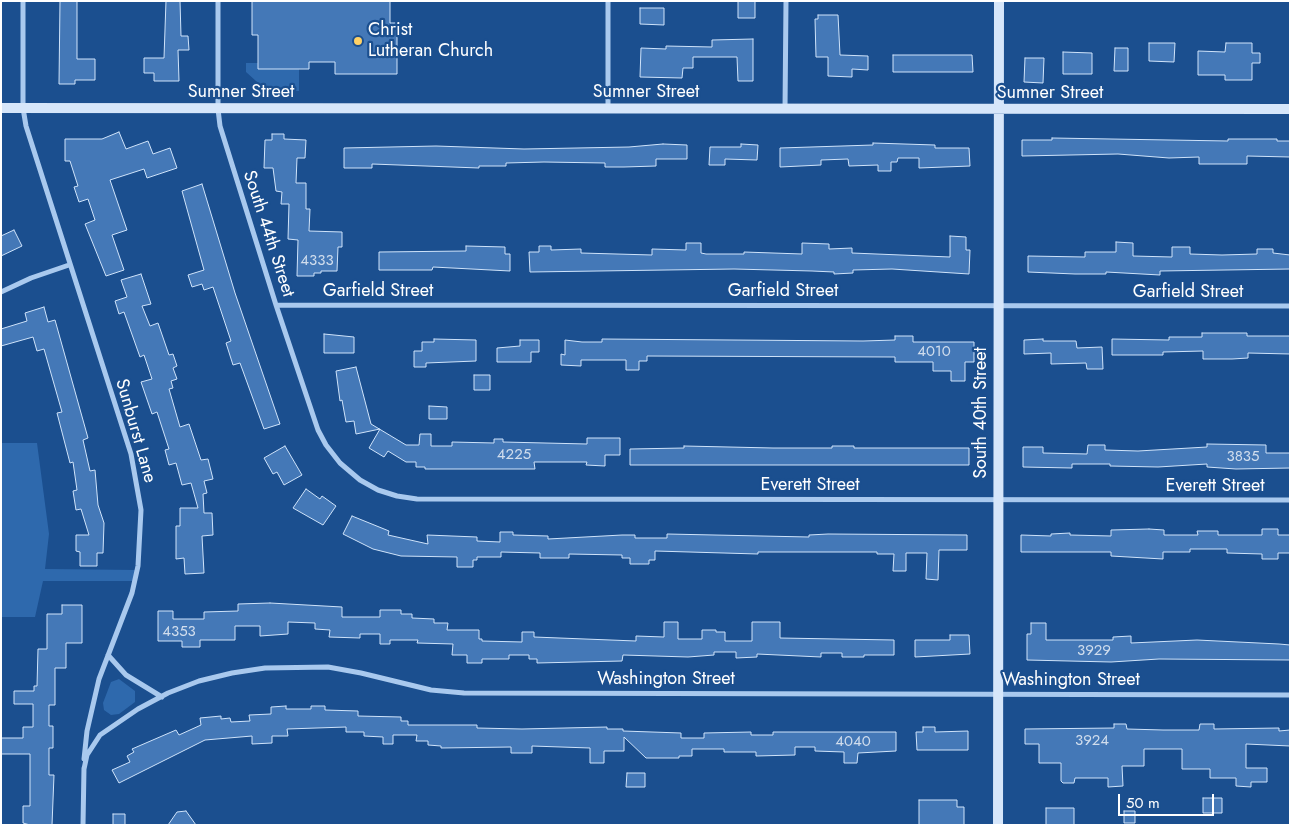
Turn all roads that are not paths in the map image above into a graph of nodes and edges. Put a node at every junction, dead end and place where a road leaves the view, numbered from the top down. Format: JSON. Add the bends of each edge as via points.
{"nodes":[{"id":1,"x":23,"y":1,"type":"edge"},
{"id":2,"x":218,"y":1,"type":"edge"},
{"id":3,"x":608,"y":1,"type":"edge"},
{"id":4,"x":786,"y":1,"type":"edge"},
{"id":5,"x":999,"y":1,"type":"edge"},
{"id":6,"x":1,"y":108,"type":"edge"},
{"id":7,"x":23,"y":108,"type":"junction"},
{"id":8,"x":218,"y":109,"type":"junction"},
{"id":9,"x":608,"y":109,"type":"junction"},
{"id":10,"x":785,"y":109,"type":"junction"},
{"id":11,"x":1290,"y":109,"type":"edge"},
{"id":12,"x":999,"y":110,"type":"junction"},
{"id":13,"x":69,"y":264,"type":"junction"},
{"id":14,"x":1,"y":292,"type":"edge"},
{"id":15,"x":276,"y":305,"type":"junction"},
{"id":16,"x":998,"y":306,"type":"junction"},
{"id":17,"x":1290,"y":306,"type":"edge"},
{"id":18,"x":340,"y":463,"type":"joint"},
{"id":19,"x":998,"y":500,"type":"junction"},
{"id":20,"x":1290,"y":500,"type":"edge"},
{"id":21,"x":108,"y":656,"type":"junction"},
{"id":22,"x":999,"y":695,"type":"junction"},
{"id":23,"x":1290,"y":695,"type":"edge"},
{"id":24,"x":162,"y":697,"type":"junction"},
{"id":25,"x":84,"y":770,"type":"junction"},
{"id":26,"x":83,"y":825,"type":"edge"},
{"id":27,"x":998,"y":825,"type":"edge"}],
"edges":[{"from":1,"to":7,"type":"street","name":"Sunburst Lane"},
{"from":2,"to":8,"type":"street","name":"South 44th Street"},
{"from":3,"to":9,"type":"street"},
{"from":4,"to":10,"type":"street"},
{"from":5,"to":12,"type":"street","name":"South 40th Street"},
{"from":6,"to":7,"type":"street","name":"Sumner Street"},
{"from":7,"to":8,"type":"street","name":"Sumner Street"},
{"from":7,"to":13,"type":"street","name":"Sunburst Lane","via":[[30,144]]},
{"from":8,"to":9,"type":"street","name":"Sumner Street"},
{"from":8,"to":15,"type":"street","name":"South 44th Street","via":[[226,150]]},
{"from":9,"to":10,"type":"street","name":"Sumner Street"},
{"from":10,"to":12,"type":"street","name":"Sumner Street"},
{"from":11,"to":12,"type":"street","name":"Sumner Street"},
{"from":12,"to":16,"type":"street","name":"South 40th Street"},
{"from":13,"to":14,"type":"street"},
{"from":13,"to":21,"type":"street","name":"Sunburst Lane","via":[[131,454],[141,510],[138,566],[132,593]]},
{"from":15,"to":16,"type":"street","name":"Garfield Street"},
{"from":15,"to":18,"type":"street","name":"South 44th Street","via":[[318,430]]},
{"from":16,"to":17,"type":"street","name":"Garfield Street"},
{"from":16,"to":19,"type":"street","name":"South 40th Street"},
{"from":18,"to":19,"type":"street","name":"Everett Street","via":[[378,490],[417,499]]},
{"from":19,"to":20,"type":"street","name":"Everett Street"},
{"from":19,"to":22,"type":"street","name":"South 40th Street"},
{"from":21,"to":24,"type":"street","via":[[126,675]]},
{"from":21,"to":25,"type":"street","name":"Sunburst Lane","via":[[92,703]]},
{"from":22,"to":23,"type":"street","name":"Washington Street"},
{"from":22,"to":24,"type":"street","name":"Washington Street","via":[[464,693],[431,690],[361,673],[295,666],[232,673],[199,681]]},
{"from":22,"to":27,"type":"street","name":"South 40th Street"},
{"from":24,"to":25,"type":"street","name":"Washington Street","via":[[100,735],[87,755]]},
{"from":25,"to":26,"type":"street","name":"Sunburst Lane"}]}
